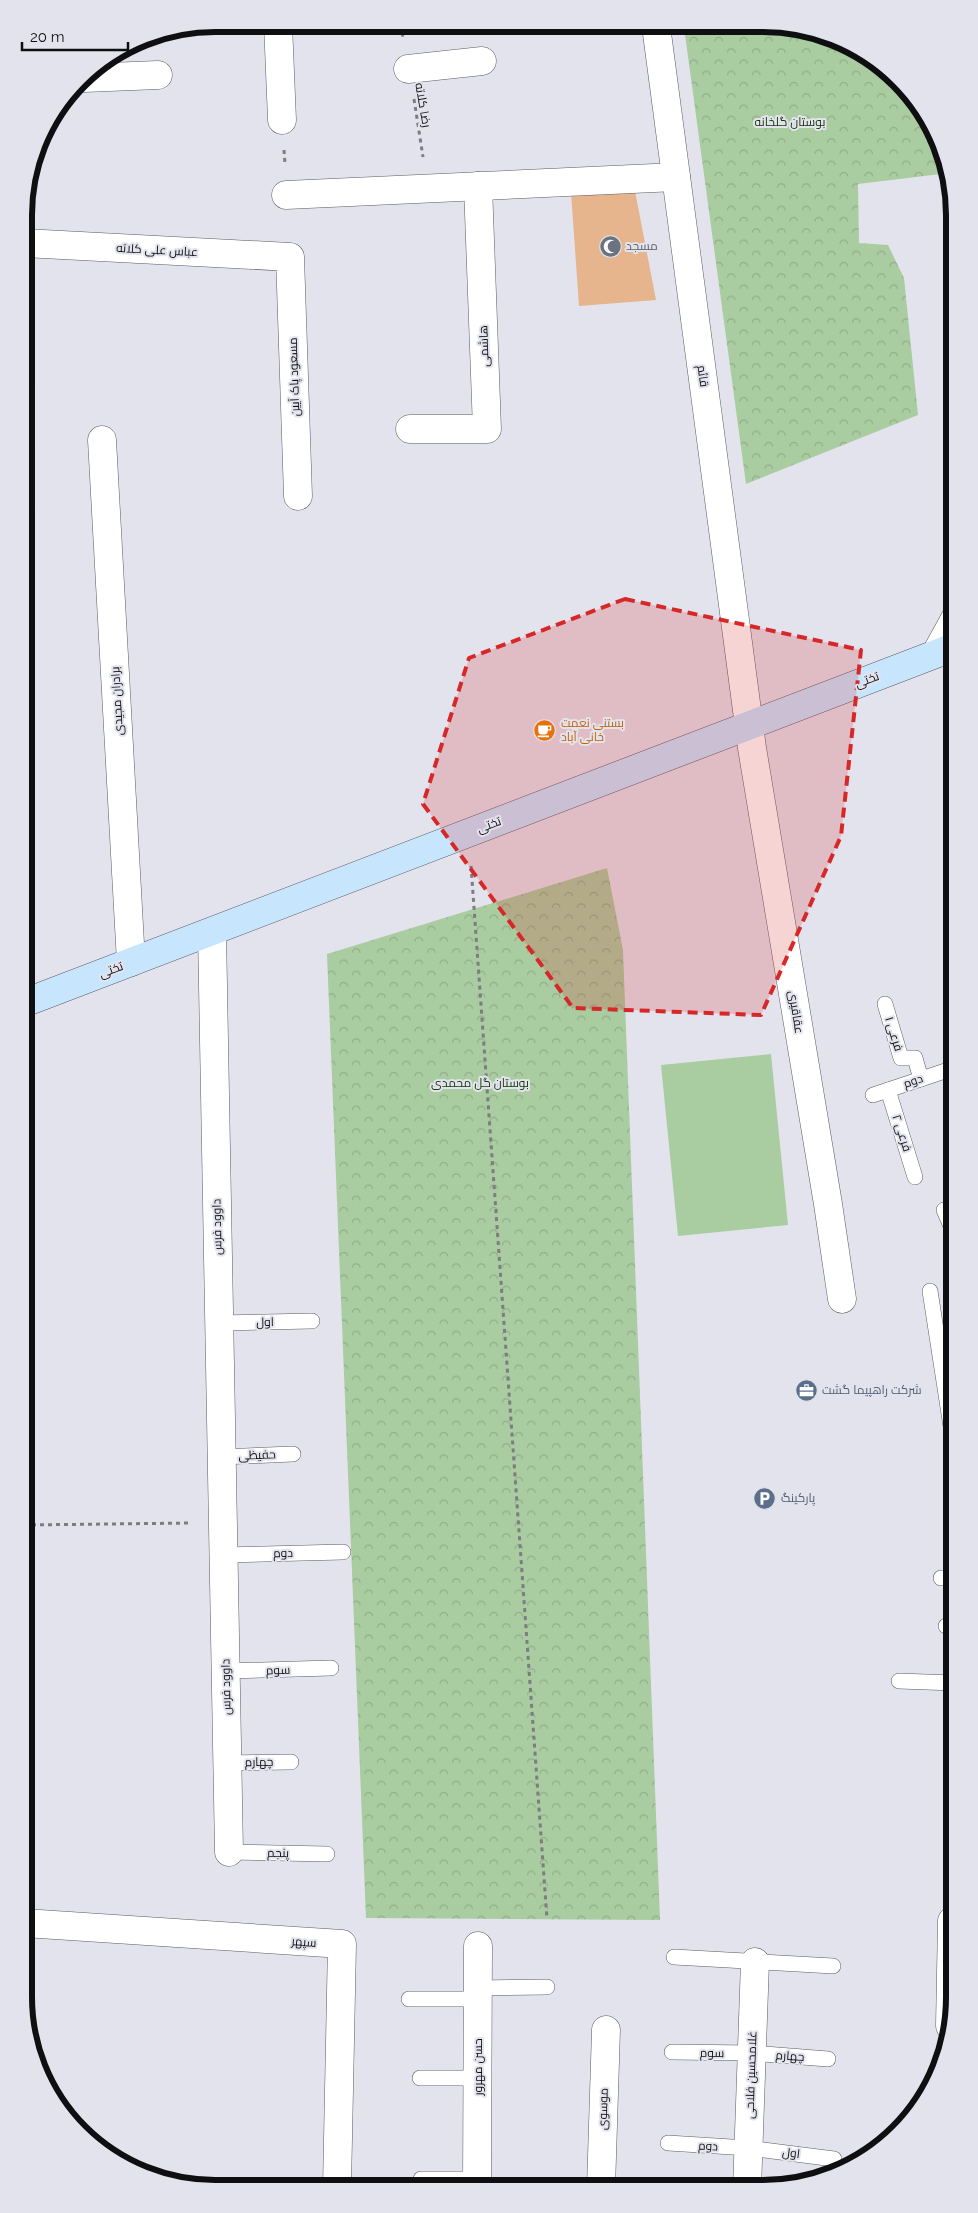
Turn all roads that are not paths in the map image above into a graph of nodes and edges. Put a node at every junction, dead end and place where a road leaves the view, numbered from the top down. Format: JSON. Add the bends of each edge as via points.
{"nodes":[{"id":1,"x":278,"y":32,"type":"edge"},
{"id":2,"x":657,"y":32,"type":"edge"},
{"id":3,"x":482,"y":61,"type":"dead end"},
{"id":4,"x":408,"y":69,"type":"road end"},
{"id":5,"x":158,"y":75,"type":"dead end"},
{"id":6,"x":96,"y":78,"type":"edge"},
{"id":7,"x":282,"y":120,"type":"dead end"},
{"id":8,"x":676,"y":177,"type":"junction"},
{"id":9,"x":478,"y":186,"type":"junction"},
{"id":10,"x":286,"y":195,"type":"dead end"},
{"id":11,"x":32,"y":243,"type":"edge"},
{"id":12,"x":290,"y":257,"type":"joint"},
{"id":13,"x":410,"y":430,"type":"dead end"},
{"id":14,"x":102,"y":440,"type":"dead end"},
{"id":15,"x":298,"y":496,"type":"dead end"},
{"id":16,"x":946,"y":621,"type":"edge"},
{"id":17,"x":946,"y":650,"type":"edge"},
{"id":18,"x":926,"y":658,"type":"junction"},
{"id":19,"x":749,"y":726,"type":"junction"},
{"id":20,"x":212,"y":932,"type":"junction"},
{"id":21,"x":131,"y":962,"type":"junction"},
{"id":22,"x":32,"y":1000,"type":"edge"},
{"id":23,"x":885,"y":1004,"type":"dead end"},
{"id":24,"x":946,"y":1071,"type":"edge"},
{"id":25,"x":921,"y":1079,"type":"junction"},
{"id":26,"x":888,"y":1090,"type":"junction"},
{"id":27,"x":873,"y":1095,"type":"dead end"},
{"id":28,"x":915,"y":1177,"type":"dead end"},
{"id":29,"x":944,"y":1210,"type":"dead end"},
{"id":30,"x":946,"y":1215,"type":"edge"},
{"id":31,"x":930,"y":1291,"type":"dead end"},
{"id":32,"x":842,"y":1299,"type":"dead end"},
{"id":33,"x":312,"y":1321,"type":"dead end"},
{"id":34,"x":219,"y":1323,"type":"junction"},
{"id":35,"x":946,"y":1394,"type":"edge"},
{"id":36,"x":293,"y":1454,"type":"dead end"},
{"id":37,"x":221,"y":1457,"type":"junction"},
{"id":38,"x":343,"y":1552,"type":"dead end"},
{"id":39,"x":223,"y":1555,"type":"junction"},
{"id":40,"x":331,"y":1668,"type":"dead end"},
{"id":41,"x":225,"y":1671,"type":"junction"},
{"id":42,"x":899,"y":1681,"type":"dead end"},
{"id":43,"x":946,"y":1683,"type":"edge"},
{"id":44,"x":291,"y":1762,"type":"dead end"},
{"id":45,"x":227,"y":1763,"type":"junction"},
{"id":46,"x":229,"y":1852,"type":"joint"},
{"id":47,"x":327,"y":1854,"type":"dead end"},
{"id":48,"x":32,"y":1924,"type":"edge"},
{"id":49,"x":478,"y":1946,"type":"dead end"},
{"id":50,"x":674,"y":1957,"type":"dead end"},
{"id":51,"x":755,"y":1962,"type":"junction"},
{"id":52,"x":833,"y":1966,"type":"dead end"},
{"id":53,"x":547,"y":1987,"type":"dead end"},
{"id":54,"x":478,"y":1994,"type":"junction"},
{"id":55,"x":409,"y":1999,"type":"dead end"},
{"id":56,"x":606,"y":2030,"type":"dead end"},
{"id":57,"x":672,"y":2052,"type":"dead end"},
{"id":58,"x":752,"y":2053,"type":"junction"},
{"id":59,"x":828,"y":2059,"type":"dead end"},
{"id":60,"x":420,"y":2078,"type":"dead end"},
{"id":61,"x":478,"y":2078,"type":"junction"},
{"id":62,"x":668,"y":2143,"type":"dead end"},
{"id":63,"x":748,"y":2148,"type":"junction"},
{"id":64,"x":834,"y":2159,"type":"dead end"},
{"id":65,"x":422,"y":2179,"type":"dead end"},
{"id":66,"x":337,"y":2180,"type":"edge"},
{"id":67,"x":436,"y":2180,"type":"edge"},
{"id":68,"x":477,"y":2180,"type":"edge"},
{"id":69,"x":601,"y":2180,"type":"edge"},
{"id":70,"x":747,"y":2180,"type":"edge"}],
"edges":[{"from":1,"to":7,"type":"street"},
{"from":2,"to":8,"type":"street","name":"قائم"},
{"from":3,"to":4,"type":"street"},
{"from":5,"to":6,"type":"street"},
{"from":8,"to":9,"type":"street"},
{"from":8,"to":19,"type":"street","name":"قائم"},
{"from":9,"to":10,"type":"street"},
{"from":9,"to":13,"type":"street","name":"هاشمی","via":[[488,429]]},
{"from":11,"to":12,"type":"street","name":"عباس علی کلاته"},
{"from":12,"to":15,"type":"street","name":"مسعود پاک آیین"},
{"from":14,"to":21,"type":"street","name":"برادران مجیدی"},
{"from":16,"to":18,"type":"lane"},
{"from":17,"to":18,"type":"main road","name":"تختی"},
{"from":18,"to":19,"type":"main road","name":"تختی"},
{"from":19,"to":20,"type":"main road","name":"تختی"},
{"from":19,"to":32,"type":"street","name":"عقاقیری"},
{"from":20,"to":21,"type":"main road","name":"تختی"},
{"from":20,"to":34,"type":"street","name":"داوود فرس"},
{"from":21,"to":22,"type":"main road","name":"تختی"},
{"from":23,"to":25,"type":"lane","name":"فرعی ۱","via":[[901,1058],[915,1058]]},
{"from":24,"to":25,"type":"lane","name":"دوم"},
{"from":25,"to":26,"type":"lane","name":"دوم"},
{"from":26,"to":27,"type":"lane","name":"دوم"},
{"from":26,"to":28,"type":"lane","name":"فرعی ۲"},
{"from":29,"to":30,"type":"lane"},
{"from":31,"to":35,"type":"lane"},
{"from":33,"to":34,"type":"lane","name":"اول"},
{"from":34,"to":37,"type":"street","name":"داوود فرس"},
{"from":36,"to":37,"type":"lane","name":"حفیظی"},
{"from":37,"to":39,"type":"street","name":"داوود فرس"},
{"from":38,"to":39,"type":"lane","name":"دوم"},
{"from":39,"to":41,"type":"street","name":"داوود فرس"},
{"from":40,"to":41,"type":"lane","name":"سوم"},
{"from":41,"to":45,"type":"street","name":"داوود فرس"},
{"from":42,"to":43,"type":"lane"},
{"from":44,"to":45,"type":"lane","name":"چهارم"},
{"from":45,"to":46,"type":"street","name":"داوود فرس"},
{"from":46,"to":47,"type":"lane","name":"پنجم"},
{"from":48,"to":66,"type":"street","name":"سپهر","via":[[342,1944]]},
{"from":49,"to":54,"type":"street","name":"حسن مهرور"},
{"from":50,"to":51,"type":"lane"},
{"from":51,"to":52,"type":"lane"},
{"from":51,"to":58,"type":"street","name":"غلامحسین فلاحی"},
{"from":53,"to":54,"type":"lane"},
{"from":54,"to":55,"type":"lane"},
{"from":54,"to":61,"type":"street","name":"حسن مهرور"},
{"from":56,"to":69,"type":"street","name":"موسوی"},
{"from":57,"to":58,"type":"lane","name":"سوم"},
{"from":58,"to":59,"type":"lane","name":"چهارم"},
{"from":58,"to":63,"type":"street","name":"غلامحسین فلاحی"},
{"from":60,"to":61,"type":"lane"},
{"from":61,"to":68,"type":"street","name":"حسن مهرور"},
{"from":62,"to":63,"type":"lane","name":"دوم"},
{"from":63,"to":64,"type":"lane","name":"اول"},
{"from":63,"to":70,"type":"street","name":"غلامحسین فلاحی"},
{"from":65,"to":67,"type":"lane"}]}
